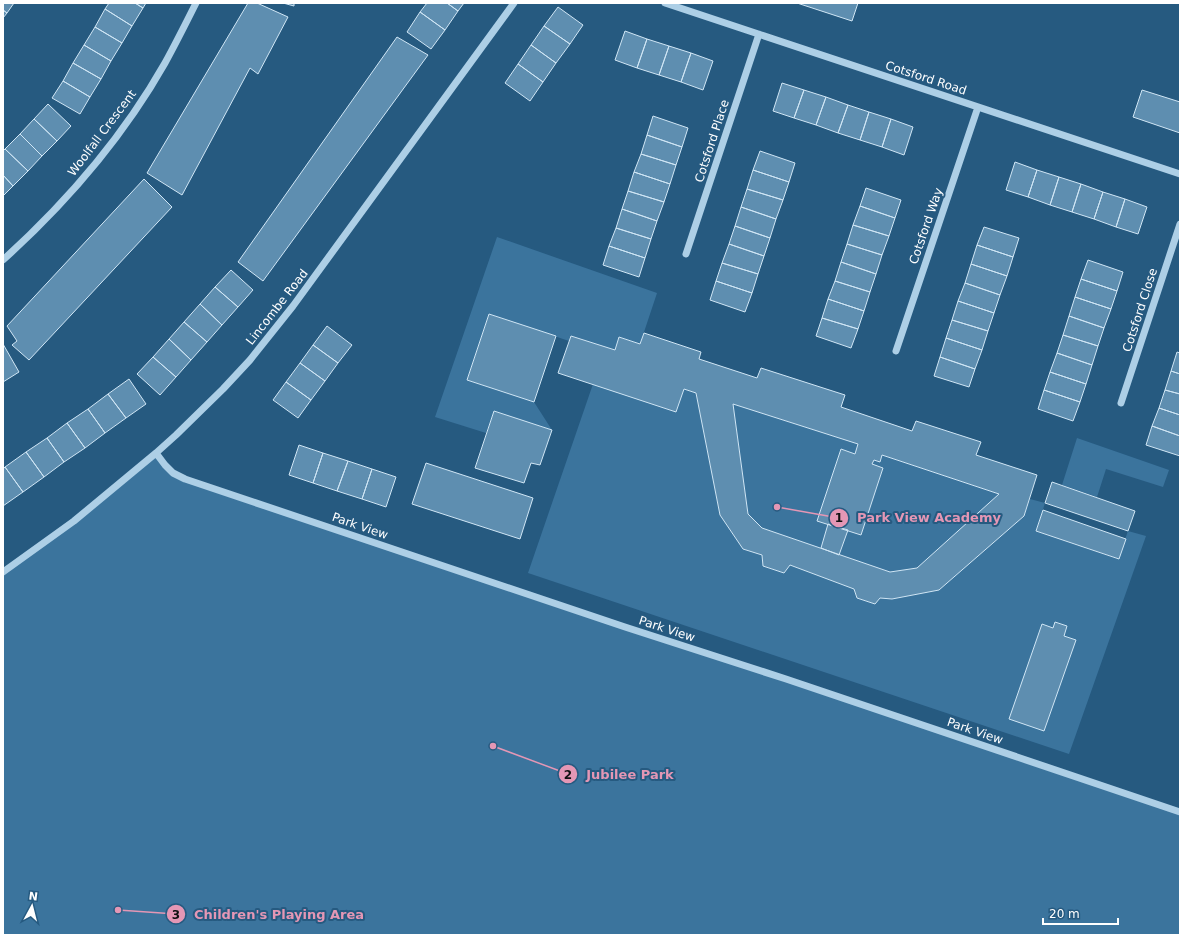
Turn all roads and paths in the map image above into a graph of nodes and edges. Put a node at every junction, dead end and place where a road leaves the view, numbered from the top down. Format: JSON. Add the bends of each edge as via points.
{"nodes":[{"id":1,"x":196,"y":3,"type":"edge"},
{"id":2,"x":514,"y":3,"type":"edge"},
{"id":3,"x":665,"y":3,"type":"edge"},
{"id":4,"x":759,"y":34,"type":"junction"},
{"id":5,"x":978,"y":107,"type":"junction"},
{"id":6,"x":1180,"y":174,"type":"edge"},
{"id":7,"x":1180,"y":224,"type":"edge"},
{"id":8,"x":686,"y":254,"type":"dead end"},
{"id":9,"x":3,"y":260,"type":"edge"},
{"id":10,"x":896,"y":351,"type":"dead end"},
{"id":11,"x":1121,"y":403,"type":"dead end"},
{"id":12,"x":156,"y":453,"type":"junction"},
{"id":13,"x":3,"y":572,"type":"edge"},
{"id":14,"x":1180,"y":812,"type":"edge"}],
"edges":[{"from":1,"to":9,"type":"street","name":"Woolfall Crescent","via":[[165,63],[114,138],[66,198]]},
{"from":2,"to":12,"type":"street","name":"Lincombe Road","via":[[250,360]]},
{"from":3,"to":4,"type":"street","name":"Cotsford Road"},
{"from":4,"to":5,"type":"street","name":"Cotsford Road"},
{"from":4,"to":8,"type":"street","name":"Cotsford Place"},
{"from":5,"to":6,"type":"street","name":"Cotsford Road"},
{"from":5,"to":10,"type":"street","name":"Cotsford Way"},
{"from":7,"to":11,"type":"street","name":"Cotsford Close"},
{"from":12,"to":13,"type":"street","name":"Lincombe Road","via":[[74,522]]},
{"from":12,"to":14,"type":"street","name":"Park View","via":[[165,466],[185,479]]}]}
